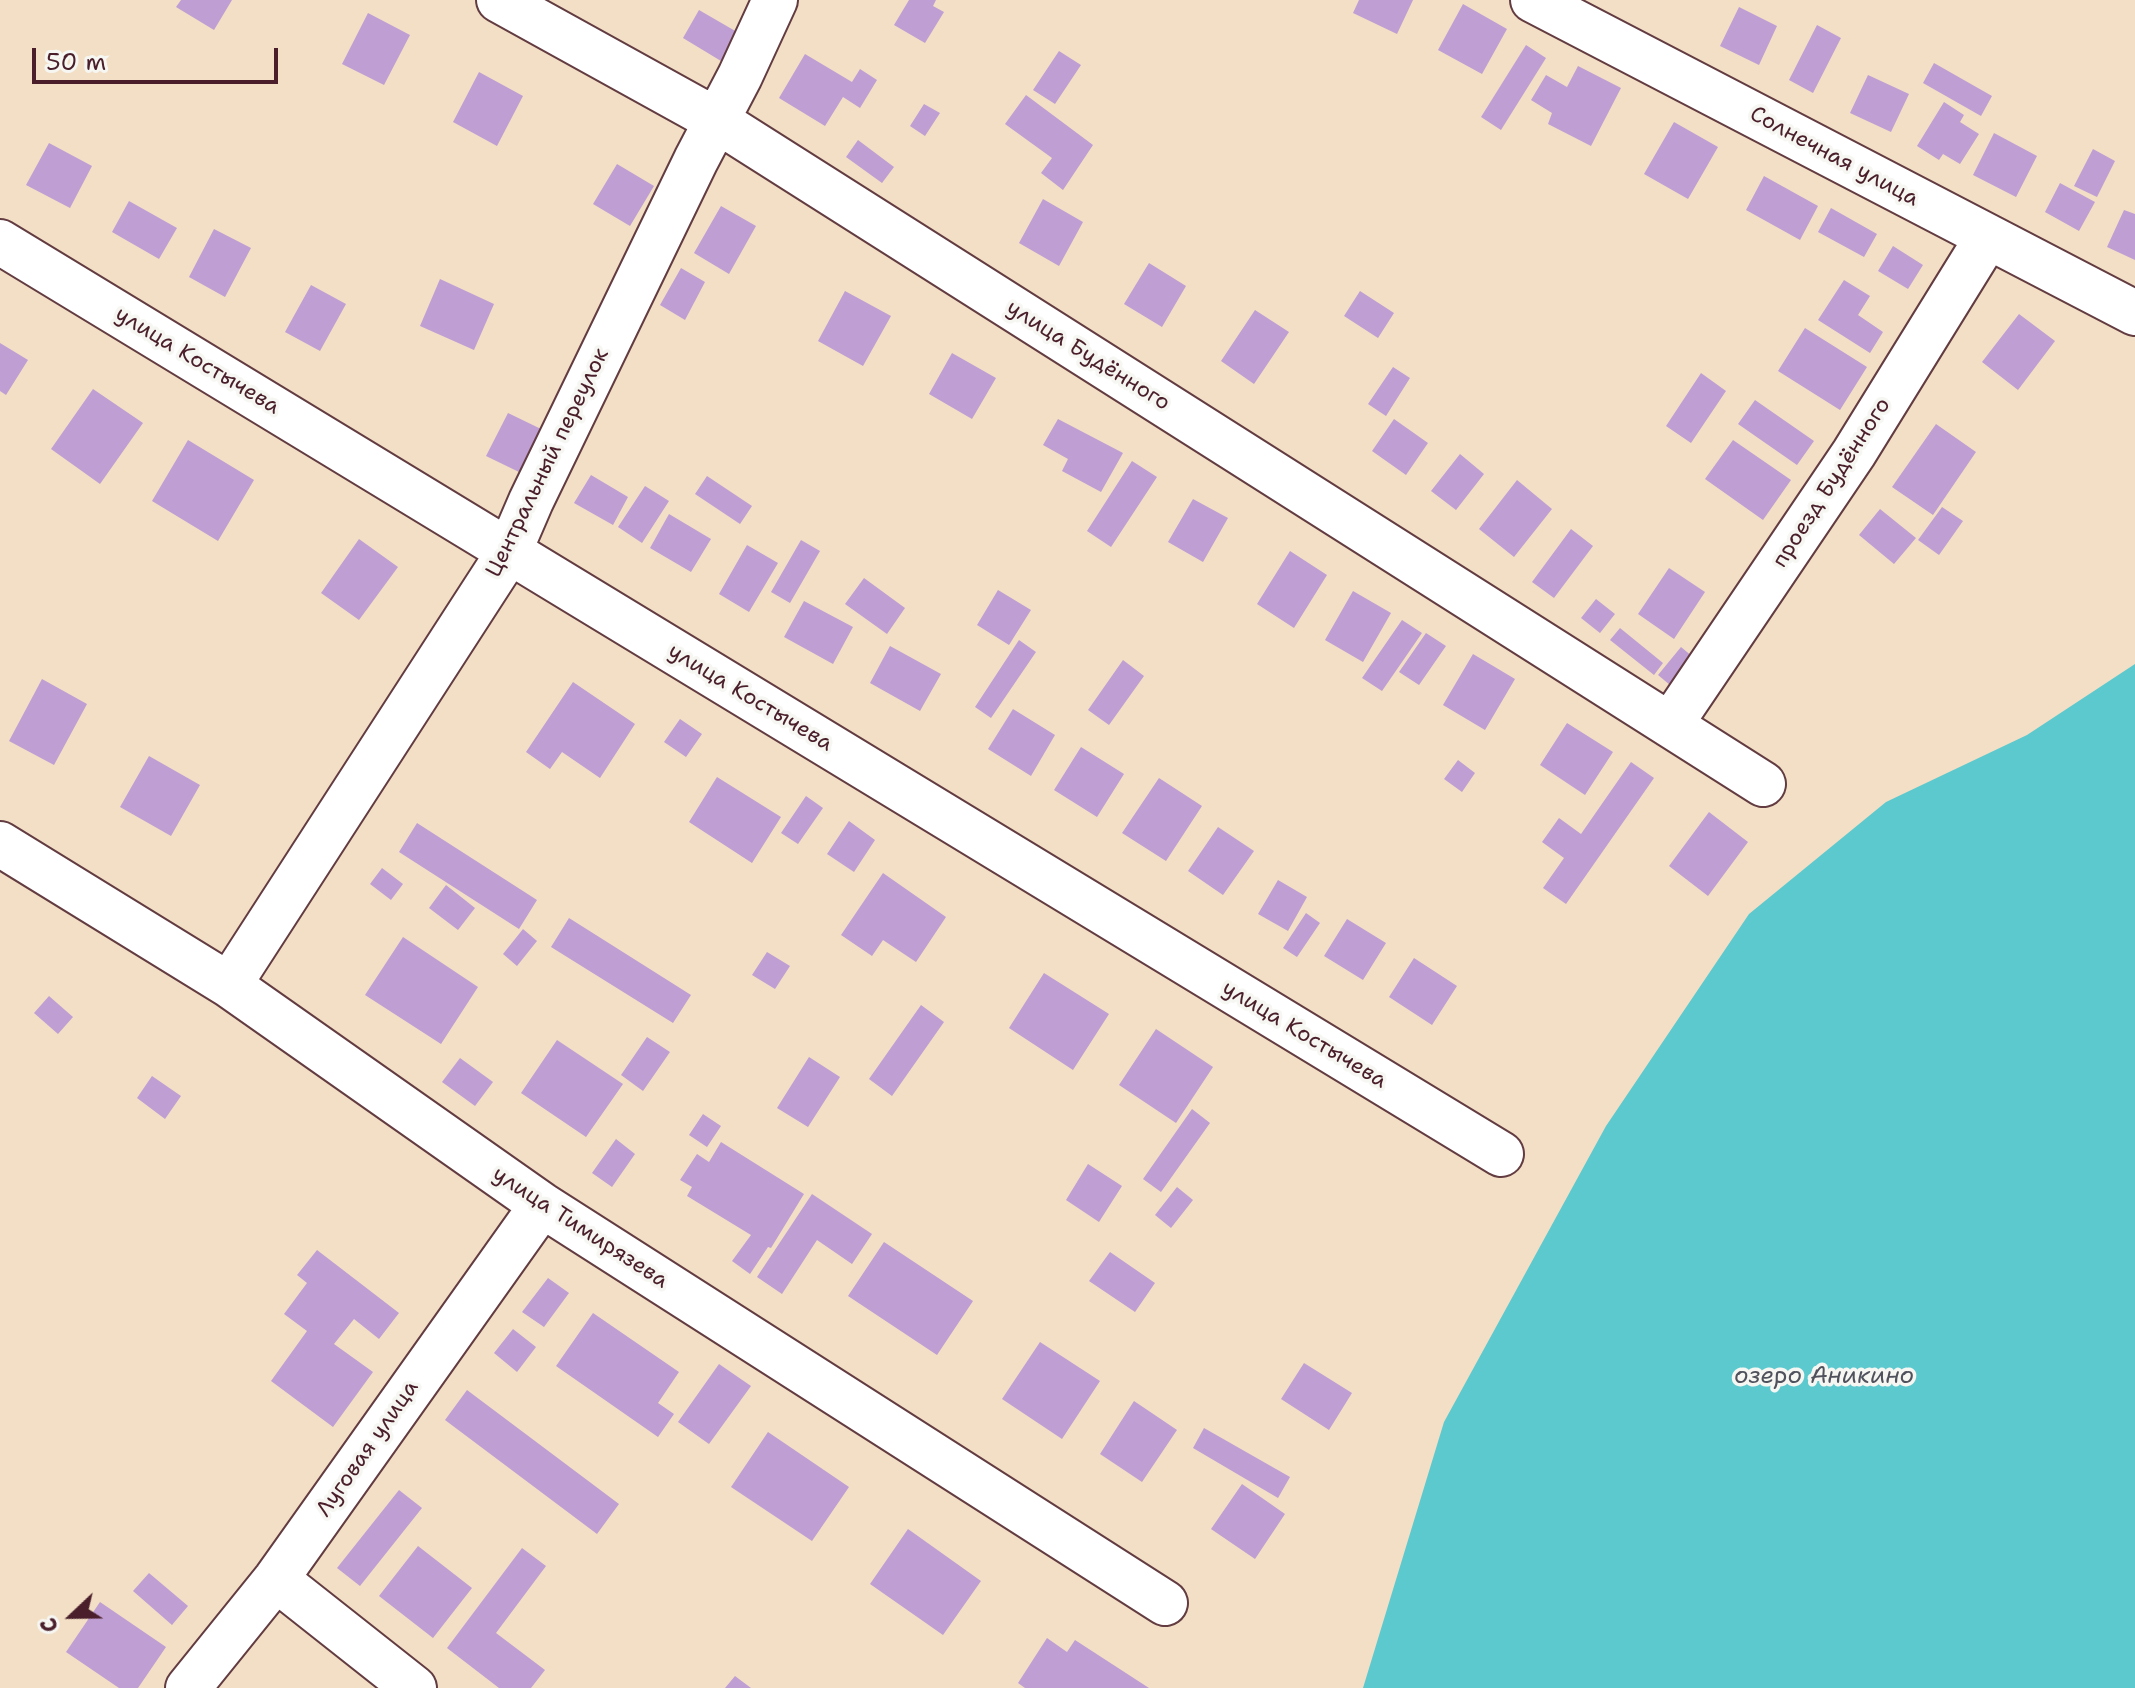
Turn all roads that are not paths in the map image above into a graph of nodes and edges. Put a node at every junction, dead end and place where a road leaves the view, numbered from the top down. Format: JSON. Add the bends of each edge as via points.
{"nodes":[{"id":1,"x":499,"y":0,"type":"edge"},
{"id":2,"x":775,"y":0,"type":"edge"},
{"id":3,"x":1533,"y":0,"type":"edge"},
{"id":4,"x":716,"y":120,"type":"junction"},
{"id":5,"x":1987,"y":238,"type":"junction"},
{"id":6,"x":0,"y":242,"type":"edge"},
{"id":7,"x":2135,"y":313,"type":"edge"},
{"id":8,"x":509,"y":552,"type":"junction"},
{"id":9,"x":1670,"y":725,"type":"junction"},
{"id":10,"x":1763,"y":784,"type":"dead end"},
{"id":11,"x":0,"y":844,"type":"edge"},
{"id":12,"x":229,"y":985,"type":"junction"},
{"id":13,"x":1501,"y":1154,"type":"dead end"},
{"id":14,"x":542,"y":1205,"type":"junction"},
{"id":15,"x":276,"y":1579,"type":"junction"},
{"id":16,"x":1165,"y":1603,"type":"dead end"},
{"id":17,"x":188,"y":1688,"type":"edge"},
{"id":18,"x":414,"y":1688,"type":"edge"}],
"edges":[{"from":1,"to":4,"type":"street","name":"улица Будённого"},
{"from":2,"to":4,"type":"street","name":"Центральный переулок"},
{"from":3,"to":5,"type":"street","name":"Солнечная улица"},
{"from":4,"to":8,"type":"street","name":"Центральный переулок"},
{"from":4,"to":9,"type":"street","name":"улица Будённого"},
{"from":5,"to":7,"type":"street","name":"Солнечная улица"},
{"from":5,"to":9,"type":"street","name":"проезд Будённого","via":[[1854,453]]},
{"from":6,"to":8,"type":"street","name":"улица Костычева"},
{"from":8,"to":12,"type":"street","name":"Центральный переулок"},
{"from":8,"to":13,"type":"street","name":"улица Костычева"},
{"from":9,"to":10,"type":"street","name":"улица Будённого"},
{"from":11,"to":12,"type":"street","name":"улица Тимирязева"},
{"from":12,"to":14,"type":"street","name":"улица Тимирязева"},
{"from":14,"to":15,"type":"street","name":"Луговая улица"},
{"from":14,"to":16,"type":"street","name":"улица Тимирязева"},
{"from":15,"to":17,"type":"street","name":"Луговая улица"},
{"from":15,"to":18,"type":"street"}]}
